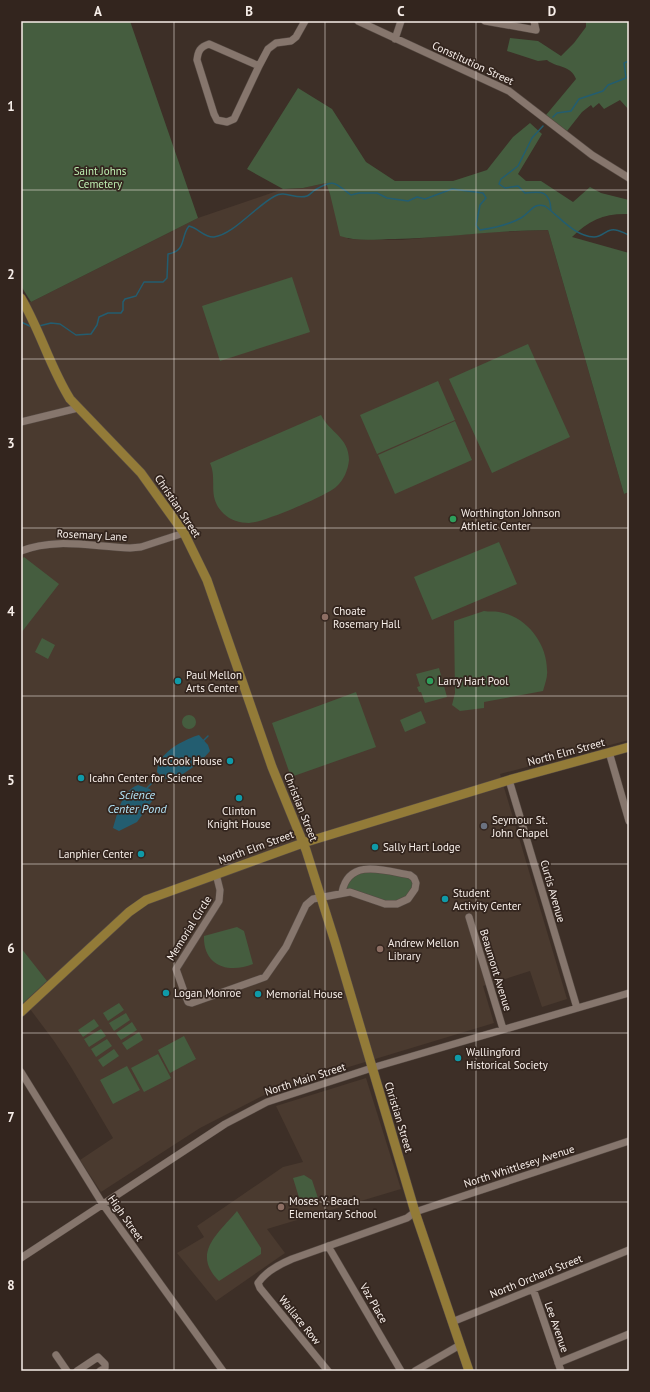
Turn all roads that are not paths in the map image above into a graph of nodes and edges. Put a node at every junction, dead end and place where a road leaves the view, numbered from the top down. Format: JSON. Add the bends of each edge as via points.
{"nodes":[{"id":1,"x":305,"y":21,"type":"edge"},
{"id":2,"x":358,"y":21,"type":"edge"},
{"id":3,"x":401,"y":21,"type":"edge"},
{"id":4,"x":485,"y":21,"type":"edge"},
{"id":5,"x":534,"y":21,"type":"edge"},
{"id":6,"x":395,"y":39,"type":"junction"},
{"id":7,"x":259,"y":66,"type":"junction"},
{"id":8,"x":629,"y":178,"type":"edge"},
{"id":9,"x":21,"y":298,"type":"edge"},
{"id":10,"x":78,"y":408,"type":"junction"},
{"id":11,"x":21,"y":422,"type":"edge"},
{"id":12,"x":184,"y":533,"type":"junction"},
{"id":13,"x":21,"y":551,"type":"edge"},
{"id":14,"x":629,"y":747,"type":"edge"},
{"id":15,"x":609,"y":752,"type":"junction"},
{"id":16,"x":509,"y":780,"type":"junction"},
{"id":17,"x":629,"y":822,"type":"edge"},
{"id":18,"x":303,"y":843,"type":"junction"},
{"id":19,"x":216,"y":874,"type":"junction"},
{"id":20,"x":342,"y":892,"type":"junction"},
{"id":21,"x":320,"y":896,"type":"junction"},
{"id":22,"x":469,"y":917,"type":"dead end"},
{"id":23,"x":629,"y":993,"type":"edge"},
{"id":24,"x":577,"y":1008,"type":"junction"},
{"id":25,"x":21,"y":1012,"type":"edge"},
{"id":26,"x":503,"y":1029,"type":"junction"},
{"id":27,"x":372,"y":1068,"type":"junction"},
{"id":28,"x":21,"y":1072,"type":"edge"},
{"id":29,"x":629,"y":1141,"type":"edge"},
{"id":30,"x":102,"y":1203,"type":"junction"},
{"id":31,"x":415,"y":1212,"type":"junction"},
{"id":32,"x":328,"y":1246,"type":"junction"},
{"id":33,"x":629,"y":1250,"type":"edge"},
{"id":34,"x":21,"y":1258,"type":"edge"},
{"id":35,"x":258,"y":1283,"type":"joint"},
{"id":36,"x":533,"y":1289,"type":"junction"},
{"id":37,"x":452,"y":1322,"type":"junction"},
{"id":38,"x":629,"y":1334,"type":"edge"},
{"id":39,"x":460,"y":1345,"type":"junction"},
{"id":40,"x":56,"y":1355,"type":"dead end"},
{"id":41,"x":558,"y":1363,"type":"junction"},
{"id":42,"x":67,"y":1371,"type":"edge"},
{"id":43,"x":77,"y":1371,"type":"edge"},
{"id":44,"x":100,"y":1371,"type":"edge"},
{"id":45,"x":223,"y":1371,"type":"edge"},
{"id":46,"x":328,"y":1371,"type":"edge"},
{"id":47,"x":401,"y":1371,"type":"edge"},
{"id":48,"x":416,"y":1371,"type":"edge"},
{"id":49,"x":470,"y":1371,"type":"edge"},
{"id":50,"x":560,"y":1371,"type":"edge"}],
"edges":[{"from":1,"to":7,"type":"street","via":[[291,41],[276,43],[268,49]]},
{"from":2,"to":6,"type":"street","name":"Constitution Street"},
{"from":3,"to":6,"type":"street"},
{"from":4,"to":5,"type":"street","via":[[536,30]]},
{"from":6,"to":8,"type":"street","name":"Constitution Street","via":[[509,91],[592,155]]},
{"from":7,"to":7,"type":"street","via":[[234,119],[227,122],[217,120],[197,60],[198,52],[209,44]]},
{"from":9,"to":10,"type":"main road","name":"Christian Street","via":[[37,327],[62,386]]},
{"from":10,"to":11,"type":"street"},
{"from":10,"to":12,"type":"main road","name":"Christian Street","via":[[141,473]]},
{"from":12,"to":13,"type":"street","name":"Rosemary Lane","via":[[136,547],[57,543]]},
{"from":12,"to":18,"type":"main road","name":"Christian Street","via":[[210,587],[272,767]]},
{"from":14,"to":15,"type":"main road","name":"North Elm Street"},
{"from":15,"to":16,"type":"main road","name":"North Elm Street"},
{"from":15,"to":17,"type":"street"},
{"from":16,"to":18,"type":"main road","name":"North Elm Street"},
{"from":16,"to":24,"type":"street","name":"Curtis Avenue"},
{"from":18,"to":19,"type":"main road","name":"North Elm Street"},
{"from":18,"to":21,"type":"main road","name":"Christian Street"},
{"from":19,"to":21,"type":"street","name":"Memorial Circle","via":[[221,896],[219,901],[176,969],[186,998],[192,1004],[265,977],[286,947],[306,906]]},
{"from":19,"to":25,"type":"main road","name":"North Elm Street","via":[[136,906]]},
{"from":20,"to":20,"type":"street","via":[[392,904],[408,899],[416,883],[410,875],[374,868],[351,874]]},
{"from":20,"to":21,"type":"street"},
{"from":21,"to":27,"type":"main road","name":"Christian Street"},
{"from":22,"to":26,"type":"street","name":"Beaumont Avenue"},
{"from":23,"to":24,"type":"street","name":"North Main Street"},
{"from":24,"to":26,"type":"street","name":"North Main Street"},
{"from":26,"to":27,"type":"street","name":"North Main Street"},
{"from":27,"to":30,"type":"street","name":"North Main Street","via":[[274,1099],[225,1124]]},
{"from":27,"to":31,"type":"main road","name":"Christian Street"},
{"from":28,"to":30,"type":"street","name":"High Street"},
{"from":29,"to":31,"type":"street","name":"North Whittlesey Avenue"},
{"from":30,"to":34,"type":"street","name":"North Main Street"},
{"from":30,"to":45,"type":"street","name":"High Street"},
{"from":31,"to":32,"type":"street","name":"North Whittlesey Avenue","via":[[407,1218]]},
{"from":31,"to":37,"type":"main road","name":"Christian Street"},
{"from":32,"to":35,"type":"street","name":"North Whittlesey Avenue","via":[[277,1266]]},
{"from":32,"to":47,"type":"street","name":"Vaz Place"},
{"from":33,"to":36,"type":"street","name":"North Orchard Street"},
{"from":35,"to":46,"type":"street","name":"Wallace Row"},
{"from":36,"to":37,"type":"street","name":"North Orchard Street"},
{"from":36,"to":41,"type":"street","name":"Lee Avenue"},
{"from":37,"to":39,"type":"main road","name":"Christian Street"},
{"from":38,"to":41,"type":"street"},
{"from":39,"to":48,"type":"street"},
{"from":39,"to":49,"type":"main road","name":"Christian Street"},
{"from":40,"to":42,"type":"street"},
{"from":41,"to":50,"type":"street","name":"Lee Avenue"},
{"from":43,"to":44,"type":"street","via":[[98,1357],[105,1364],[105,1368]]}]}
